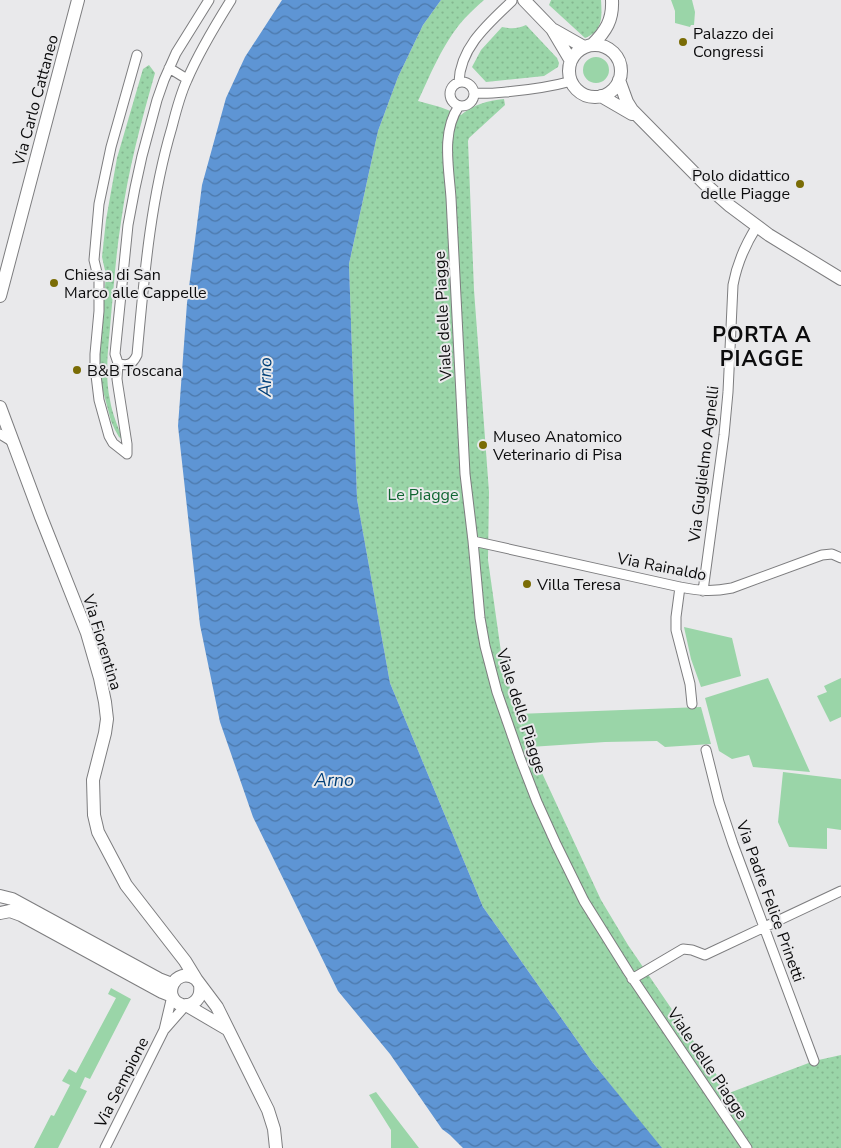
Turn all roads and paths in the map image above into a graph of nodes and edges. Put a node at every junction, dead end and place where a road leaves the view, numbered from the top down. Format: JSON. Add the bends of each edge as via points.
{"nodes":[{"id":1,"x":78,"y":0,"type":"edge"},
{"id":2,"x":209,"y":0,"type":"edge"},
{"id":3,"x":518,"y":0,"type":"edge"},
{"id":4,"x":612,"y":0,"type":"edge"},
{"id":5,"x":229,"y":1,"type":"edge"},
{"id":6,"x":535,"y":6,"type":"edge"},
{"id":7,"x":552,"y":29,"type":"junction"},
{"id":8,"x":588,"y":46,"type":"junction"},
{"id":9,"x":137,"y":55,"type":"dead end"},
{"id":10,"x":571,"y":61,"type":"junction"},
{"id":11,"x":169,"y":68,"type":"junction"},
{"id":12,"x":187,"y":79,"type":"junction"},
{"id":13,"x":620,"y":80,"type":"junction"},
{"id":14,"x":572,"y":81,"type":"junction"},
{"id":15,"x":459,"y":82,"type":"junction"},
{"id":16,"x":474,"y":93,"type":"junction"},
{"id":17,"x":601,"y":96,"type":"junction"},
{"id":18,"x":459,"y":106,"type":"junction"},
{"id":19,"x":640,"y":120,"type":"junction"},
{"id":20,"x":757,"y":226,"type":"junction"},
{"id":21,"x":841,"y":279,"type":"edge"},
{"id":22,"x":0,"y":296,"type":"edge"},
{"id":23,"x":118,"y":363,"type":"junction"},
{"id":24,"x":0,"y":407,"type":"edge"},
{"id":25,"x":0,"y":434,"type":"edge"},
{"id":26,"x":13,"y":442,"type":"junction"},
{"id":27,"x":473,"y":541,"type":"junction"},
{"id":28,"x":841,"y":558,"type":"edge"},
{"id":29,"x":680,"y":588,"type":"junction"},
{"id":30,"x":703,"y":591,"type":"junction"},
{"id":31,"x":692,"y":704,"type":"dead end"},
{"id":32,"x":706,"y":750,"type":"dead end"},
{"id":33,"x":841,"y":891,"type":"edge"},
{"id":34,"x":0,"y":896,"type":"edge"},
{"id":35,"x":0,"y":913,"type":"edge"},
{"id":36,"x":764,"y":928,"type":"junction"},
{"id":37,"x":632,"y":979,"type":"junction"},
{"id":38,"x":198,"y":982,"type":"junction"},
{"id":39,"x":172,"y":990,"type":"junction"},
{"id":40,"x":186,"y":1005,"type":"junction"},
{"id":41,"x":227,"y":1029,"type":"junction"},
{"id":42,"x":164,"y":1030,"type":"junction"},
{"id":43,"x":814,"y":1061,"type":"dead end"},
{"id":44,"x":105,"y":1148,"type":"edge"},
{"id":45,"x":276,"y":1148,"type":"edge"},
{"id":46,"x":747,"y":1148,"type":"edge"}],
"edges":[{"from":1,"to":22,"type":"main road","name":"Via Carlo Cattaneo"},
{"from":2,"to":11,"type":"street"},
{"from":3,"to":6,"type":"main road"},
{"from":3,"to":15,"type":"street","via":[[486,26],[472,44],[464,58]]},
{"from":4,"to":8,"type":"main road","via":[[611,19],[602,34]]},
{"from":5,"to":12,"type":"street"},
{"from":6,"to":7,"type":"main road"},
{"from":7,"to":8,"type":"main road"},
{"from":7,"to":10,"type":"main road"},
{"from":8,"to":10,"type":"main road","via":[[577,52]]},
{"from":8,"to":13,"type":"main road","via":[[606,47],[617,56],[621,67]]},
{"from":9,"to":23,"type":"street","via":[[111,147],[94,260],[99,281],[95,339],[99,400],[112,442],[127,454],[117,379]]},
{"from":10,"to":14,"type":"main road"},
{"from":11,"to":12,"type":"street"},
{"from":11,"to":23,"type":"street","via":[[157,100],[132,206],[115,354]]},
{"from":12,"to":23,"type":"street","via":[[157,189],[144,278],[138,355],[131,364]]},
{"from":13,"to":17,"type":"main road","via":[[613,90]]},
{"from":13,"to":19,"type":"main road","via":[[627,102]]},
{"from":14,"to":16,"type":"street","via":[[555,86]]},
{"from":14,"to":17,"type":"main road","via":[[585,94]]},
{"from":15,"to":16,"type":"street","via":[[472,86]]},
{"from":15,"to":18,"type":"street","via":[[449,92],[453,102]]},
{"from":16,"to":18,"type":"street","name":"Viale delle Piagge","via":[[470,103]]},
{"from":17,"to":19,"type":"main road"},
{"from":18,"to":27,"type":"street","name":"Viale delle Piagge","via":[[450,124],[448,154],[465,474]]},
{"from":19,"to":20,"type":"main road","via":[[711,190]]},
{"from":20,"to":21,"type":"main road"},
{"from":20,"to":30,"type":"street","name":"Via Guglielmo Agnelli","via":[[742,253],[733,285],[728,392]]},
{"from":24,"to":26,"type":"main road","name":"Via Fiorentina"},
{"from":25,"to":26,"type":"street"},
{"from":26,"to":38,"type":"main road","name":"Via Fiorentina","via":[[87,633],[100,678],[107,719],[93,780],[98,832],[126,884]]},
{"from":27,"to":29,"type":"street","name":"Via Rainaldo"},
{"from":27,"to":37,"type":"street","name":"Viale delle Piagge","via":[[485,646],[520,758],[584,901]]},
{"from":28,"to":30,"type":"street","name":"Via Rainaldo","via":[[835,554],[822,555],[732,588]]},
{"from":29,"to":30,"type":"street","name":"Via Rainaldo"},
{"from":29,"to":31,"type":"street","via":[[676,630]]},
{"from":32,"to":36,"type":"street","name":"Via Padre Felice Prinetti","via":[[719,802]]},
{"from":33,"to":36,"type":"street"},
{"from":34,"to":39,"type":"main road","via":[[12,899],[159,979]]},
{"from":35,"to":39,"type":"main road","via":[[10,911],[21,915],[162,992]]},
{"from":36,"to":37,"type":"street","via":[[704,955],[683,949]]},
{"from":36,"to":43,"type":"street","name":"Via Padre Felice Prinetti"},
{"from":37,"to":46,"type":"street","name":"Viale delle Piagge"},
{"from":38,"to":39,"type":"main road","via":[[183,976],[175,980]]},
{"from":38,"to":40,"type":"main road","via":[[198,999]]},
{"from":38,"to":41,"type":"main road","name":"Via Fiorentina","via":[[217,1007]]},
{"from":39,"to":40,"type":"main road","via":[[178,1003]]},
{"from":39,"to":42,"type":"street","name":"Via Sempione"},
{"from":40,"to":41,"type":"main road"},
{"from":40,"to":42,"type":"street","name":"Via Sempione"},
{"from":41,"to":45,"type":"main road","name":"Via Fiorentina","via":[[271,1118]]},
{"from":42,"to":44,"type":"street","name":"Via Sempione"}]}
